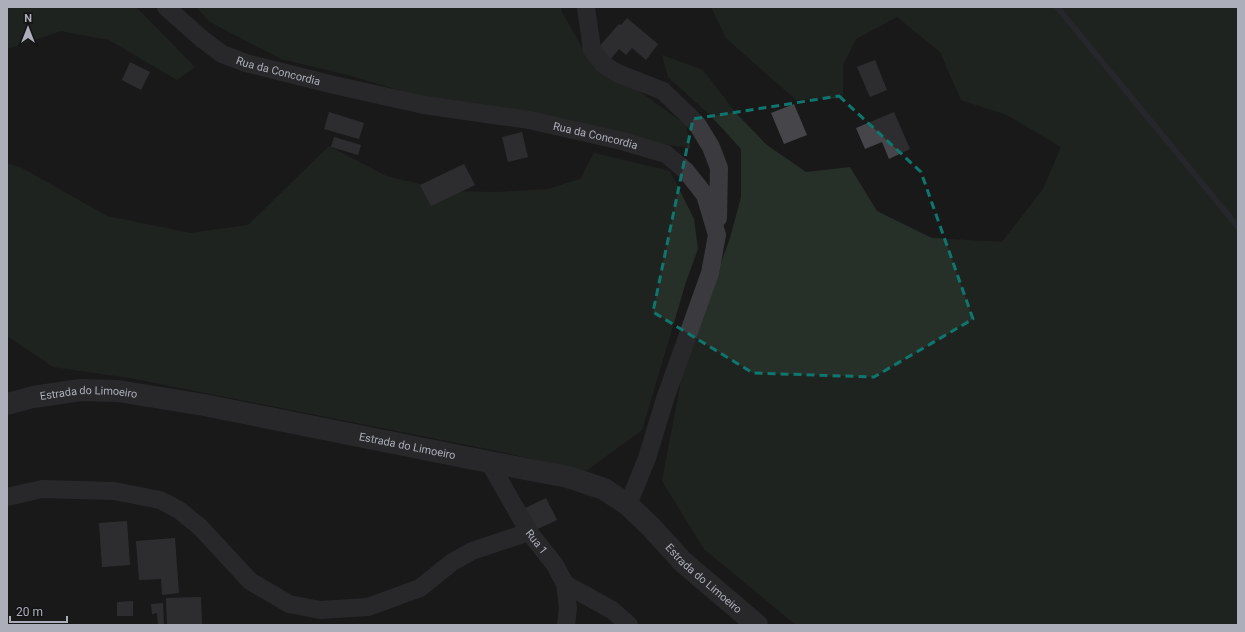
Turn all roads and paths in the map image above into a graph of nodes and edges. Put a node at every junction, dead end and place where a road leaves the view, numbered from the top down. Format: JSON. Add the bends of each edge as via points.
{"nodes":[{"id":1,"x":166,"y":7,"type":"edge"},
{"id":2,"x":586,"y":7,"type":"edge"},
{"id":3,"x":717,"y":235,"type":"junction"},
{"id":4,"x":7,"y":404,"type":"edge"},
{"id":5,"x":489,"y":462,"type":"junction"},
{"id":6,"x":7,"y":497,"type":"edge"},
{"id":7,"x":628,"y":505,"type":"junction"},
{"id":8,"x":529,"y":532,"type":"junction"},
{"id":9,"x":565,"y":584,"type":"junction"},
{"id":10,"x":566,"y":625,"type":"edge"},
{"id":11,"x":629,"y":625,"type":"edge"},
{"id":12,"x":757,"y":625,"type":"edge"}],
"edges":[{"from":1,"to":3,"type":"street","name":"Rua da Concordia","via":[[222,54],[246,63],[424,105],[528,120],[622,141],[666,154],[686,171],[705,195]]},
{"from":2,"to":3,"type":"street","via":[[592,50],[604,65],[617,73],[663,91],[697,124],[711,147],[719,168]]},
{"from":3,"to":7,"type":"street","name":"Rua da Concordia","via":[[710,272],[647,458]]},
{"from":4,"to":5,"type":"street","name":"Estrada do Limoeiro","via":[[33,397],[81,390],[118,391],[204,405]]},
{"from":5,"to":7,"type":"street","name":"Estrada do Limoeiro","via":[[568,477],[604,489]]},
{"from":5,"to":8,"type":"street","name":"Rua 1"},
{"from":6,"to":8,"type":"street","via":[[42,489],[98,490],[160,500],[179,510],[200,527],[250,582],[289,604],[320,610],[368,607],[420,588],[472,550]]},
{"from":7,"to":12,"type":"street","name":"Estrada do Limoeiro","via":[[683,562]]},
{"from":8,"to":9,"type":"street","name":"Rua 1","via":[[555,565]]},
{"from":9,"to":10,"type":"street","name":"Rua 1","via":[[568,608]]},
{"from":9,"to":11,"type":"street","via":[[612,610]]}]}
